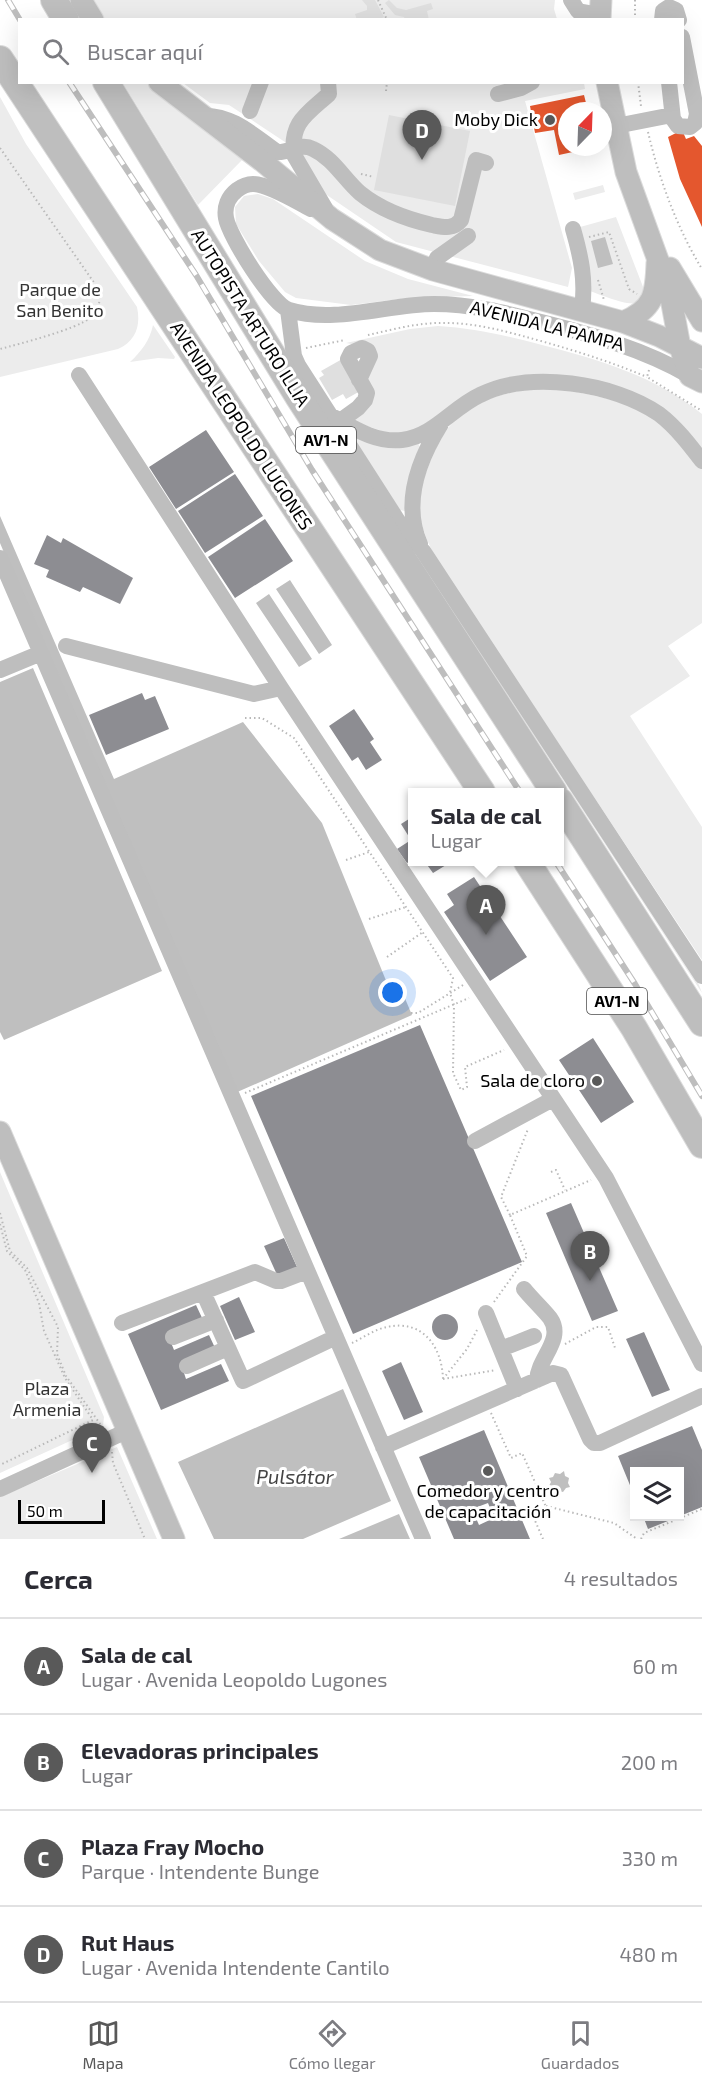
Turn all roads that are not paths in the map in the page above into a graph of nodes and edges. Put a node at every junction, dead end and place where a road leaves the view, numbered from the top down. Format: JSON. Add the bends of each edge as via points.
{"nodes":[{"id":1,"x":54,"y":0,"type":"edge"},
{"id":2,"x":81,"y":0,"type":"edge"},
{"id":3,"x":571,"y":0,"type":"edge"},
{"id":4,"x":600,"y":11,"type":"edge"},
{"id":5,"x":65,"y":18,"type":"edge"},
{"id":6,"x":92,"y":18,"type":"edge"},
{"id":7,"x":662,"y":18,"type":"edge"},
{"id":8,"x":678,"y":18,"type":"edge"},
{"id":9,"x":684,"y":48,"type":"edge"},
{"id":10,"x":0,"y":59,"type":"edge"},
{"id":11,"x":107,"y":84,"type":"edge"},
{"id":12,"x":162,"y":84,"type":"edge"},
{"id":13,"x":260,"y":84,"type":"edge"},
{"id":14,"x":328,"y":84,"type":"edge"},
{"id":15,"x":528,"y":84,"type":"edge"},
{"id":16,"x":607,"y":84,"type":"edge"},
{"id":17,"x":669,"y":84,"type":"edge"},
{"id":18,"x":498,"y":94,"type":"dead end"},
{"id":19,"x":250,"y":111,"type":"dead end"},
{"id":20,"x":672,"y":115,"type":"junction"},
{"id":21,"x":616,"y":126,"type":"junction"},
{"id":22,"x":278,"y":154,"type":"junction"},
{"id":23,"x":486,"y":163,"type":"dead end"},
{"id":24,"x":332,"y":219,"type":"junction"},
{"id":25,"x":573,"y":229,"type":"dead end"},
{"id":26,"x":465,"y":233,"type":"junction"},
{"id":27,"x":655,"y":251,"type":"junction"},
{"id":28,"x":433,"y":270,"type":"junction"},
{"id":29,"x":582,"y":309,"type":"junction"},
{"id":30,"x":288,"y":310,"type":"junction"},
{"id":31,"x":623,"y":321,"type":"junction"},
{"id":32,"x":702,"y":321,"type":"edge"},
{"id":33,"x":680,"y":347,"type":"junction"},
{"id":34,"x":702,"y":358,"type":"edge"},
{"id":35,"x":79,"y":375,"type":"dead end"},
{"id":36,"x":696,"y":379,"type":"edge"},
{"id":37,"x":359,"y":380,"type":"dead end"},
{"id":38,"x":335,"y":418,"type":"junction"},
{"id":39,"x":442,"y":423,"type":"junction"},
{"id":40,"x":702,"y":461,"type":"edge"},
{"id":41,"x":423,"y":551,"type":"junction"},
{"id":42,"x":0,"y":558,"type":"edge"},
{"id":43,"x":66,"y":646,"type":"dead end"},
{"id":44,"x":41,"y":652,"type":"junction"},
{"id":45,"x":0,"y":670,"type":"edge"},
{"id":46,"x":281,"y":688,"type":"junction"},
{"id":47,"x":479,"y":788,"type":"edge"},
{"id":48,"x":551,"y":788,"type":"edge"},
{"id":49,"x":564,"y":807,"type":"edge"},
{"id":50,"x":530,"y":866,"type":"edge"},
{"id":51,"x":702,"y":976,"type":"edge"},
{"id":52,"x":702,"y":1023,"type":"edge"},
{"id":53,"x":553,"y":1099,"type":"junction"},
{"id":54,"x":0,"y":1132,"type":"edge"},
{"id":55,"x":475,"y":1141,"type":"dead end"},
{"id":56,"x":702,"y":1145,"type":"edge"},
{"id":57,"x":307,"y":1271,"type":"junction"},
{"id":58,"x":524,"y":1289,"type":"dead end"},
{"id":59,"x":203,"y":1292,"type":"junction"},
{"id":60,"x":486,"y":1313,"type":"road end"},
{"id":61,"x":216,"y":1320,"type":"junction"},
{"id":62,"x":122,"y":1323,"type":"dead end"},
{"id":63,"x":534,"y":1336,"type":"dead end"},
{"id":64,"x":173,"y":1337,"type":"dead end"},
{"id":65,"x":338,"y":1342,"type":"junction"},
{"id":66,"x":228,"y":1348,"type":"junction"},
{"id":67,"x":501,"y":1349,"type":"junction"},
{"id":68,"x":702,"y":1364,"type":"edge"},
{"id":69,"x":187,"y":1366,"type":"dead end"},
{"id":70,"x":537,"y":1380,"type":"junction"},
{"id":71,"x":517,"y":1389,"type":"junction"},
{"id":72,"x":702,"y":1396,"type":"edge"},
{"id":73,"x":120,"y":1435,"type":"junction"},
{"id":74,"x":383,"y":1447,"type":"junction"},
{"id":75,"x":0,"y":1489,"type":"edge"},
{"id":76,"x":174,"y":1539,"type":"edge"},
{"id":77,"x":423,"y":1539,"type":"edge"}],
"edges":[{"from":1,"to":5,"type":"highway"},
{"from":2,"to":6,"type":"main road"},
{"from":3,"to":4,"type":"street","via":[[578,11]]},
{"from":7,"to":8,"type":"street","via":[[663,11],[669,7],[676,10]]},
{"from":9,"to":20,"type":"street","via":[[697,117],[693,125],[682,127]]},
{"from":10,"to":47,"type":"highway","name":"AVENIDA LEOPOLDO LUGONES"},
{"from":11,"to":48,"type":"highway","name":"AUTOPISTA ARTURO ILLIA","number":"AV1-N","via":[[299,398]]},
{"from":12,"to":22,"type":"main road","name":"AVENIDA LA PAMPA","via":[[202,116]]},
{"from":13,"to":19,"type":"street"},
{"from":14,"to":22,"type":"street","via":[[329,94],[300,119]]},
{"from":15,"to":18,"type":"street"},
{"from":16,"to":21,"type":"main road"},
{"from":17,"to":20,"type":"street"},
{"from":20,"to":21,"type":"street"},
{"from":21,"to":27,"type":"main road","via":[[626,172]]},
{"from":22,"to":24,"type":"main road","name":"AVENIDA LA PAMPA"},
{"from":22,"to":24,"type":"street","via":[[294,155]]},
{"from":22,"to":26,"type":"street","via":[[307,146],[315,149],[379,206],[399,216]]},
{"from":23,"to":26,"type":"street","via":[[476,160],[461,220]]},
{"from":24,"to":28,"type":"main road","name":"AVENIDA LA PAMPA","via":[[380,250]]},
{"from":24,"to":30,"type":"street","via":[[262,185],[241,186],[226,204],[225,216],[236,242],[251,267]]},
{"from":25,"to":29,"type":"street","via":[[584,272]]},
{"from":26,"to":28,"type":"street","via":[[436,258]]},
{"from":27,"to":31,"type":"main road","via":[[655,291],[651,302],[637,316]]},
{"from":27,"to":32,"type":"main road"},
{"from":27,"to":33,"type":"main road","via":[[670,293]]},
{"from":28,"to":29,"type":"main road","name":"AVENIDA LA PAMPA"},
{"from":29,"to":31,"type":"main road","name":"AVENIDA LA PAMPA"},
{"from":30,"to":36,"type":"street","name":"AVENIDA LA PAMPA","via":[[314,314],[459,304],[598,337],[654,357]]},
{"from":30,"to":38,"type":"street","via":[[298,365]]},
{"from":31,"to":33,"type":"main road","name":"AVENIDA LA PAMPA"},
{"from":33,"to":34,"type":"main road","name":"AVENIDA LA PAMPA"},
{"from":33,"to":36,"type":"main road"},
{"from":35,"to":46,"type":"street"},
{"from":37,"to":38,"type":"street","via":[[367,393],[365,400]]},
{"from":38,"to":39,"type":"street","via":[[371,436],[393,440],[414,437]]},
{"from":38,"to":41,"type":"street","via":[[398,521]]},
{"from":39,"to":40,"type":"street","via":[[467,402],[496,388],[530,382],[565,383],[602,390],[647,407],[674,427]]},
{"from":39,"to":41,"type":"street","via":[[424,454],[413,494],[412,516]]},
{"from":41,"to":51,"type":"street"},
{"from":42,"to":44,"type":"street"},
{"from":43,"to":46,"type":"street","via":[[254,694]]},
{"from":44,"to":45,"type":"street"},
{"from":44,"to":57,"type":"street"},
{"from":46,"to":53,"type":"street"},
{"from":49,"to":52,"type":"highway"},
{"from":50,"to":56,"type":"highway","number":"AV1-N","via":[[634,1028]]},
{"from":53,"to":55,"type":"street"},
{"from":53,"to":68,"type":"street","via":[[603,1175]]},
{"from":54,"to":73,"type":"main road"},
{"from":57,"to":59,"type":"street","via":[[281,1281],[255,1272]]},
{"from":57,"to":65,"type":"street"},
{"from":58,"to":70,"type":"street","via":[[555,1329]]},
{"from":59,"to":61,"type":"street"},
{"from":59,"to":62,"type":"street"},
{"from":60,"to":67,"type":"street"},
{"from":61,"to":64,"type":"street"},
{"from":61,"to":66,"type":"street"},
{"from":63,"to":67,"type":"street"},
{"from":65,"to":66,"type":"street","via":[[243,1381]]},
{"from":65,"to":74,"type":"street"},
{"from":66,"to":69,"type":"street"},
{"from":67,"to":71,"type":"street"},
{"from":70,"to":71,"type":"street"},
{"from":70,"to":72,"type":"street","via":[[553,1373],[561,1376],[594,1443]]},
{"from":71,"to":74,"type":"street"},
{"from":73,"to":75,"type":"street"},
{"from":73,"to":76,"type":"main road"},
{"from":74,"to":77,"type":"street"}]}
